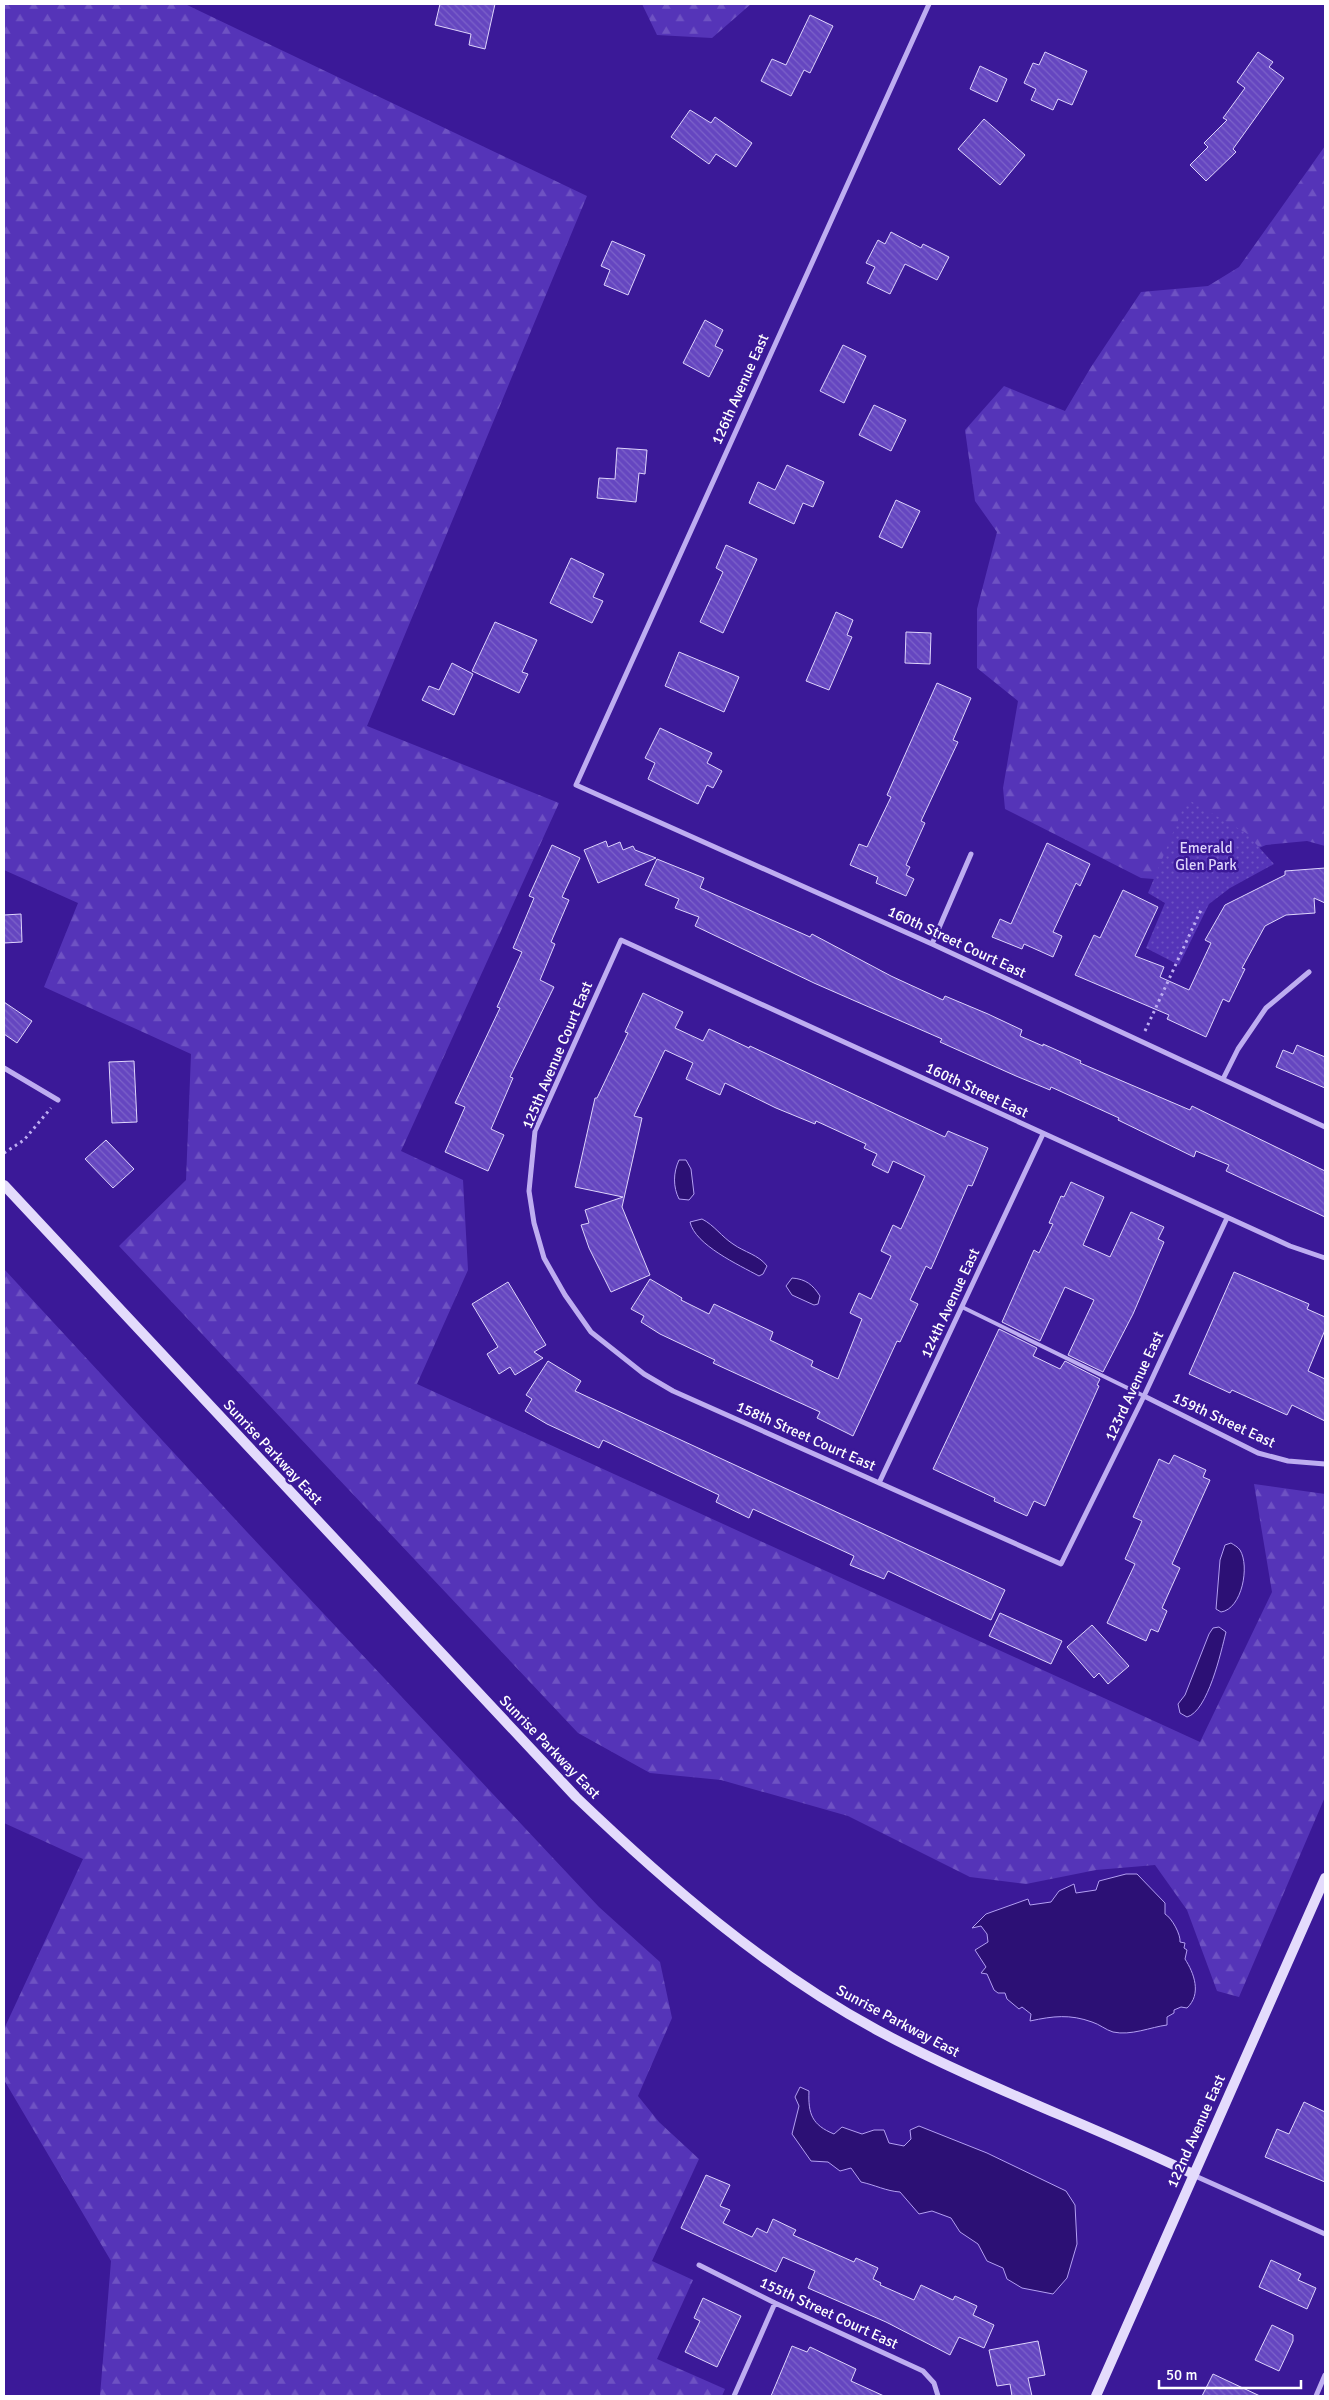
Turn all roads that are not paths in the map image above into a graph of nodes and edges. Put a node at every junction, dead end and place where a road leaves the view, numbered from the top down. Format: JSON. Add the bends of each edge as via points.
{"nodes":[{"id":1,"x":928,"y":4,"type":"edge"},
{"id":2,"x":576,"y":785,"type":"joint"},
{"id":3,"x":971,"y":854,"type":"dead end"},
{"id":4,"x":621,"y":940,"type":"joint"},
{"id":5,"x":932,"y":944,"type":"junction"},
{"id":6,"x":1309,"y":972,"type":"dead end"},
{"id":7,"x":4,"y":1068,"type":"edge"},
{"id":8,"x":1224,"y":1079,"type":"junction"},
{"id":9,"x":58,"y":1100,"type":"road end"},
{"id":10,"x":1325,"y":1127,"type":"edge"},
{"id":11,"x":1043,"y":1134,"type":"junction"},
{"id":12,"x":4,"y":1185,"type":"edge"},
{"id":13,"x":1227,"y":1218,"type":"junction"},
{"id":14,"x":1325,"y":1258,"type":"edge"},
{"id":15,"x":564,"y":1296,"type":"joint"},
{"id":16,"x":962,"y":1308,"type":"junction"},
{"id":17,"x":1144,"y":1396,"type":"junction"},
{"id":18,"x":1325,"y":1464,"type":"edge"},
{"id":19,"x":879,"y":1483,"type":"junction"},
{"id":20,"x":1061,"y":1564,"type":"joint"},
{"id":21,"x":1325,"y":1878,"type":"edge"},
{"id":22,"x":1193,"y":2174,"type":"junction"},
{"id":23,"x":1325,"y":2234,"type":"edge"},
{"id":24,"x":699,"y":2265,"type":"dead end"},
{"id":25,"x":775,"y":2303,"type":"junction"},
{"id":26,"x":1325,"y":2375,"type":"edge"},
{"id":27,"x":938,"y":2395,"type":"edge"},
{"id":28,"x":734,"y":2396,"type":"edge"},
{"id":29,"x":1096,"y":2396,"type":"edge"},
{"id":30,"x":1316,"y":2396,"type":"edge"}],
"edges":[{"from":1,"to":2,"type":"street","name":"126th Avenue East"},
{"from":2,"to":5,"type":"street","name":"160th Street Court East"},
{"from":3,"to":5,"type":"street"},
{"from":4,"to":11,"type":"street","name":"160th Street East"},
{"from":4,"to":15,"type":"street","name":"125th Avenue Court East","via":[[535,1131],[529,1191],[534,1223],[544,1258]]},
{"from":5,"to":8,"type":"street","name":"160th Street Court East"},
{"from":6,"to":8,"type":"street","via":[[1266,1008],[1238,1049]]},
{"from":7,"to":9,"type":"street"},
{"from":8,"to":10,"type":"street","name":"160th Street Court East"},
{"from":11,"to":13,"type":"street","name":"160th Street East"},
{"from":11,"to":16,"type":"street","name":"124th Avenue East"},
{"from":12,"to":22,"type":"street","name":"Sunrise Parkway East","via":[[569,1790],[647,1865],[719,1924],[837,2006],[876,2029],[954,2068]]},
{"from":13,"to":14,"type":"street","name":"160th Street East"},
{"from":13,"to":17,"type":"street","name":"123rd Avenue East"},
{"from":15,"to":19,"type":"street","name":"158th Street Court East","via":[[591,1332],[644,1374]]},
{"from":16,"to":17,"type":"lane"},
{"from":16,"to":19,"type":"street","name":"124th Avenue East"},
{"from":17,"to":18,"type":"street","name":"159th Street East","via":[[1258,1453],[1288,1461]]},
{"from":17,"to":20,"type":"street","name":"123rd Avenue East"},
{"from":19,"to":20,"type":"street","name":"158th Street Court East"},
{"from":21,"to":22,"type":"street","name":"122nd Avenue East"},
{"from":22,"to":23,"type":"street"},
{"from":22,"to":29,"type":"street","name":"122nd Avenue East"},
{"from":24,"to":25,"type":"street","name":"155th Street Court East"},
{"from":25,"to":27,"type":"street","name":"155th Street Court East","via":[[923,2371],[934,2383]]},
{"from":25,"to":28,"type":"street"},
{"from":26,"to":30,"type":"street"}]}
